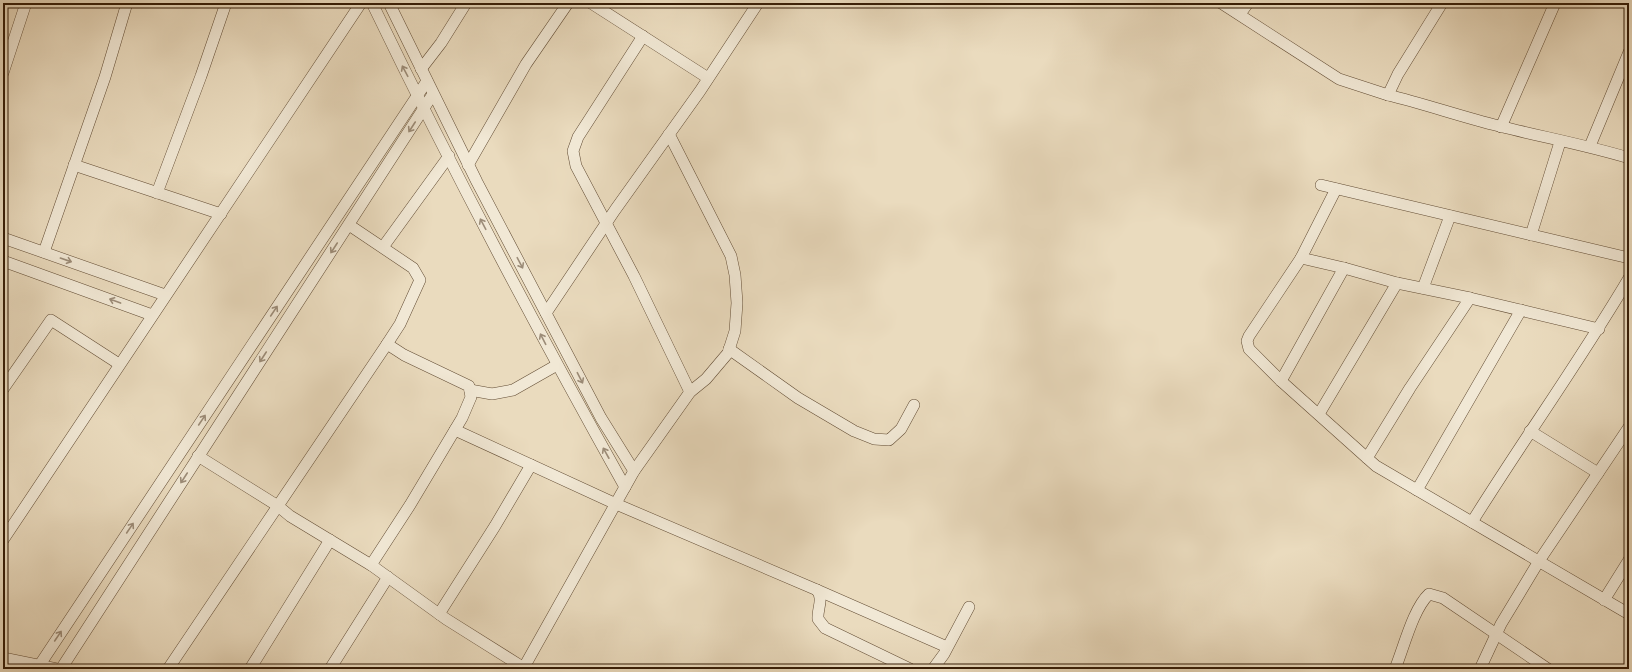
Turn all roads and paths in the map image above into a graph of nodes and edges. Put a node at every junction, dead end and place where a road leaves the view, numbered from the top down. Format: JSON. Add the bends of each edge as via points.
{"nodes":[{"id":1,"x":26,"y":3,"type":"edge"},
{"id":2,"x":127,"y":3,"type":"edge"},
{"id":3,"x":226,"y":3,"type":"edge"},
{"id":4,"x":361,"y":3,"type":"edge"},
{"id":5,"x":372,"y":3,"type":"edge"},
{"id":6,"x":389,"y":3,"type":"edge"},
{"id":7,"x":466,"y":3,"type":"edge"},
{"id":8,"x":568,"y":3,"type":"edge"},
{"id":9,"x":591,"y":3,"type":"edge"},
{"id":10,"x":758,"y":3,"type":"edge"},
{"id":11,"x":1221,"y":3,"type":"edge"},
{"id":12,"x":1248,"y":3,"type":"edge"},
{"id":13,"x":1442,"y":3,"type":"edge"},
{"id":14,"x":1555,"y":3,"type":"edge"},
{"id":15,"x":1240,"y":14,"type":"junction"},
{"id":16,"x":642,"y":36,"type":"junction"},
{"id":17,"x":1629,"y":52,"type":"edge"},
{"id":18,"x":421,"y":69,"type":"junction"},
{"id":19,"x":3,"y":73,"type":"edge"},
{"id":20,"x":708,"y":78,"type":"junction"},
{"id":21,"x":427,"y":81,"type":"junction"},
{"id":22,"x":433,"y":94,"type":"junction"},
{"id":23,"x":418,"y":95,"type":"junction"},
{"id":24,"x":1388,"y":95,"type":"junction"},
{"id":25,"x":424,"y":108,"type":"junction"},
{"id":26,"x":1501,"y":127,"type":"junction"},
{"id":27,"x":669,"y":134,"type":"junction"},
{"id":28,"x":1560,"y":142,"type":"junction"},
{"id":29,"x":1590,"y":146,"type":"junction"},
{"id":30,"x":449,"y":156,"type":"junction"},
{"id":31,"x":1629,"y":158,"type":"edge"},
{"id":32,"x":74,"y":165,"type":"junction"},
{"id":33,"x":468,"y":165,"type":"junction"},
{"id":34,"x":1321,"y":185,"type":"dead end"},
{"id":35,"x":1336,"y":189,"type":"junction"},
{"id":36,"x":157,"y":193,"type":"junction"},
{"id":37,"x":221,"y":214,"type":"junction"},
{"id":38,"x":1450,"y":216,"type":"junction"},
{"id":39,"x":606,"y":224,"type":"junction"},
{"id":40,"x":349,"y":225,"type":"junction"},
{"id":41,"x":1531,"y":235,"type":"junction"},
{"id":42,"x":3,"y":238,"type":"edge"},
{"id":43,"x":383,"y":247,"type":"junction"},
{"id":44,"x":44,"y":252,"type":"junction"},
{"id":45,"x":1301,"y":258,"type":"junction"},
{"id":46,"x":1629,"y":258,"type":"edge"},
{"id":47,"x":3,"y":261,"type":"edge"},
{"id":48,"x":1344,"y":268,"type":"junction"},
{"id":49,"x":1629,"y":278,"type":"edge"},
{"id":50,"x":1398,"y":283,"type":"junction"},
{"id":51,"x":1423,"y":288,"type":"junction"},
{"id":52,"x":165,"y":295,"type":"junction"},
{"id":53,"x":1470,"y":298,"type":"junction"},
{"id":54,"x":1520,"y":310,"type":"junction"},
{"id":55,"x":546,"y":313,"type":"junction"},
{"id":56,"x":152,"y":315,"type":"junction"},
{"id":57,"x":1599,"y":329,"type":"junction"},
{"id":58,"x":387,"y":344,"type":"junction"},
{"id":59,"x":729,"y":349,"type":"junction"},
{"id":60,"x":119,"y":364,"type":"junction"},
{"id":61,"x":557,"y":365,"type":"junction"},
{"id":62,"x":1281,"y":381,"type":"junction"},
{"id":63,"x":3,"y":389,"type":"edge"},
{"id":64,"x":470,"y":390,"type":"junction"},
{"id":65,"x":690,"y":392,"type":"junction"},
{"id":66,"x":914,"y":405,"type":"dead end"},
{"id":67,"x":1319,"y":414,"type":"junction"},
{"id":68,"x":1629,"y":427,"type":"edge"},
{"id":69,"x":455,"y":430,"type":"junction"},
{"id":70,"x":1530,"y":431,"type":"junction"},
{"id":71,"x":198,"y":456,"type":"junction"},
{"id":72,"x":1367,"y":458,"type":"junction"},
{"id":73,"x":531,"y":464,"type":"junction"},
{"id":74,"x":634,"y":471,"type":"junction"},
{"id":75,"x":1598,"y":473,"type":"junction"},
{"id":76,"x":625,"y":487,"type":"junction"},
{"id":77,"x":1417,"y":490,"type":"junction"},
{"id":78,"x":616,"y":504,"type":"junction"},
{"id":79,"x":278,"y":506,"type":"junction"},
{"id":80,"x":1472,"y":522,"type":"junction"},
{"id":81,"x":4,"y":537,"type":"edge"},
{"id":82,"x":330,"y":540,"type":"junction"},
{"id":83,"x":1629,"y":560,"type":"edge"},
{"id":84,"x":1539,"y":562,"type":"junction"},
{"id":85,"x":371,"y":565,"type":"junction"},
{"id":86,"x":388,"y":577,"type":"junction"},
{"id":87,"x":817,"y":590,"type":"junction"},
{"id":88,"x":1604,"y":600,"type":"junction"},
{"id":89,"x":969,"y":607,"type":"dead end"},
{"id":90,"x":439,"y":614,"type":"junction"},
{"id":91,"x":1629,"y":614,"type":"edge"},
{"id":92,"x":1496,"y":633,"type":"junction"},
{"id":93,"x":948,"y":647,"type":"junction"},
{"id":94,"x":3,"y":658,"type":"edge"},
{"id":95,"x":38,"y":667,"type":"edge"},
{"id":96,"x":524,"y":668,"type":"edge"},
{"id":97,"x":57,"y":669,"type":"edge"},
{"id":98,"x":61,"y":669,"type":"edge"},
{"id":99,"x":168,"y":669,"type":"edge"},
{"id":100,"x":250,"y":669,"type":"edge"},
{"id":101,"x":330,"y":669,"type":"edge"},
{"id":102,"x":910,"y":669,"type":"edge"},
{"id":103,"x":933,"y":669,"type":"edge"},
{"id":104,"x":1396,"y":669,"type":"edge"},
{"id":105,"x":1480,"y":669,"type":"edge"},
{"id":106,"x":1548,"y":669,"type":"edge"}],
"edges":[{"from":1,"to":19,"type":"street"},
{"from":2,"to":32,"type":"street","via":[[105,77]]},
{"from":3,"to":36,"type":"street"},
{"from":4,"to":37,"type":"street"},
{"from":23,"to":5,"type":"street","one_way":true},
{"from":6,"to":18,"type":"street"},
{"from":7,"to":18,"type":"street"},
{"from":8,"to":33,"type":"street","via":[[526,64]]},
{"from":9,"to":16,"type":"street"},
{"from":10,"to":20,"type":"street"},
{"from":11,"to":15,"type":"street"},
{"from":12,"to":15,"type":"street"},
{"from":13,"to":24,"type":"street","via":[[1398,74]]},
{"from":14,"to":26,"type":"street"},
{"from":15,"to":24,"type":"street","via":[[1340,79]]},
{"from":16,"to":20,"type":"street"},
{"from":16,"to":39,"type":"street","via":[[578,136],[573,151],[576,166]]},
{"from":17,"to":29,"type":"street"},
{"from":18,"to":21,"type":"street"},
{"from":20,"to":27,"type":"street"},
{"from":21,"to":22,"type":"street"},
{"from":21,"to":23,"type":"street"},
{"from":22,"to":25,"type":"street"},
{"from":22,"to":33,"type":"street"},
{"from":23,"to":25,"type":"street"},
{"from":95,"to":23,"type":"street","one_way":true},
{"from":24,"to":26,"type":"street"},
{"from":25,"to":30,"type":"street"},
{"from":25,"to":40,"type":"street","one_way":true},
{"from":26,"to":28,"type":"street"},
{"from":27,"to":39,"type":"street"},
{"from":27,"to":59,"type":"street","via":[[731,256],[737,303],[735,331]]},
{"from":28,"to":29,"type":"street"},
{"from":28,"to":41,"type":"street"},
{"from":29,"to":31,"type":"street"},
{"from":30,"to":43,"type":"street"},
{"from":61,"to":30,"type":"street","one_way":true},
{"from":32,"to":36,"type":"street"},
{"from":32,"to":44,"type":"street"},
{"from":33,"to":55,"type":"street","one_way":true},
{"from":34,"to":35,"type":"street"},
{"from":35,"to":38,"type":"street"},
{"from":35,"to":45,"type":"street"},
{"from":36,"to":37,"type":"street"},
{"from":37,"to":52,"type":"street"},
{"from":38,"to":41,"type":"street"},
{"from":38,"to":51,"type":"street"},
{"from":39,"to":55,"type":"street"},
{"from":39,"to":65,"type":"street"},
{"from":40,"to":43,"type":"street"},
{"from":40,"to":71,"type":"street","one_way":true},
{"from":41,"to":46,"type":"street"},
{"from":42,"to":44,"type":"street"},
{"from":43,"to":58,"type":"street","via":[[413,268],[420,280],[400,324]]},
{"from":44,"to":52,"type":"street","one_way":true},
{"from":45,"to":48,"type":"street"},
{"from":45,"to":62,"type":"street","via":[[1247,341],[1249,349]]},
{"from":56,"to":47,"type":"street","one_way":true},
{"from":48,"to":50,"type":"street"},
{"from":48,"to":62,"type":"street"},
{"from":49,"to":57,"type":"street"},
{"from":50,"to":51,"type":"street"},
{"from":50,"to":67,"type":"street"},
{"from":51,"to":53,"type":"street"},
{"from":52,"to":56,"type":"street"},
{"from":53,"to":54,"type":"street"},
{"from":53,"to":72,"type":"street"},
{"from":54,"to":57,"type":"street"},
{"from":54,"to":77,"type":"street"},
{"from":55,"to":74,"type":"street","one_way":true,"via":[[601,418]]},
{"from":56,"to":60,"type":"street"},
{"from":57,"to":70,"type":"street"},
{"from":58,"to":64,"type":"street","via":[[404,355],[469,386]]},
{"from":58,"to":79,"type":"street"},
{"from":59,"to":65,"type":"street","via":[[706,379]]},
{"from":59,"to":66,"type":"street","via":[[798,398],[854,431],[874,439],[889,440],[901,429]]},
{"from":60,"to":63,"type":"street","via":[[51,320]]},
{"from":60,"to":81,"type":"street"},
{"from":61,"to":64,"type":"street","via":[[513,390],[492,394]]},
{"from":76,"to":61,"type":"street","one_way":true},
{"from":62,"to":67,"type":"street"},
{"from":64,"to":69,"type":"street","via":[[471,397]]},
{"from":65,"to":74,"type":"street"},
{"from":67,"to":72,"type":"street"},
{"from":68,"to":75,"type":"street"},
{"from":69,"to":73,"type":"street"},
{"from":69,"to":85,"type":"street"},
{"from":70,"to":75,"type":"street"},
{"from":70,"to":80,"type":"street"},
{"from":71,"to":79,"type":"street"},
{"from":71,"to":98,"type":"street","one_way":true},
{"from":72,"to":77,"type":"street"},
{"from":73,"to":78,"type":"street"},
{"from":73,"to":90,"type":"street"},
{"from":74,"to":76,"type":"street"},
{"from":75,"to":84,"type":"street"},
{"from":76,"to":78,"type":"street"},
{"from":77,"to":80,"type":"street"},
{"from":78,"to":87,"type":"street"},
{"from":78,"to":96,"type":"street"},
{"from":79,"to":82,"type":"street"},
{"from":79,"to":99,"type":"street"},
{"from":80,"to":84,"type":"street"},
{"from":82,"to":85,"type":"street"},
{"from":82,"to":100,"type":"street"},
{"from":83,"to":88,"type":"street"},
{"from":84,"to":88,"type":"street"},
{"from":84,"to":92,"type":"street"},
{"from":85,"to":86,"type":"street"},
{"from":86,"to":90,"type":"street"},
{"from":86,"to":101,"type":"street"},
{"from":87,"to":93,"type":"street"},
{"from":87,"to":102,"type":"street","via":[[820,593],[818,619],[825,628]]},
{"from":88,"to":91,"type":"street"},
{"from":89,"to":93,"type":"street"},
{"from":90,"to":96,"type":"street"},
{"from":92,"to":104,"type":"street","via":[[1443,598],[1429,594],[1418,611]]},
{"from":92,"to":105,"type":"street"},
{"from":92,"to":106,"type":"street"},
{"from":93,"to":103,"type":"street"},
{"from":94,"to":95,"type":"street"},
{"from":95,"to":97,"type":"street"}]}
